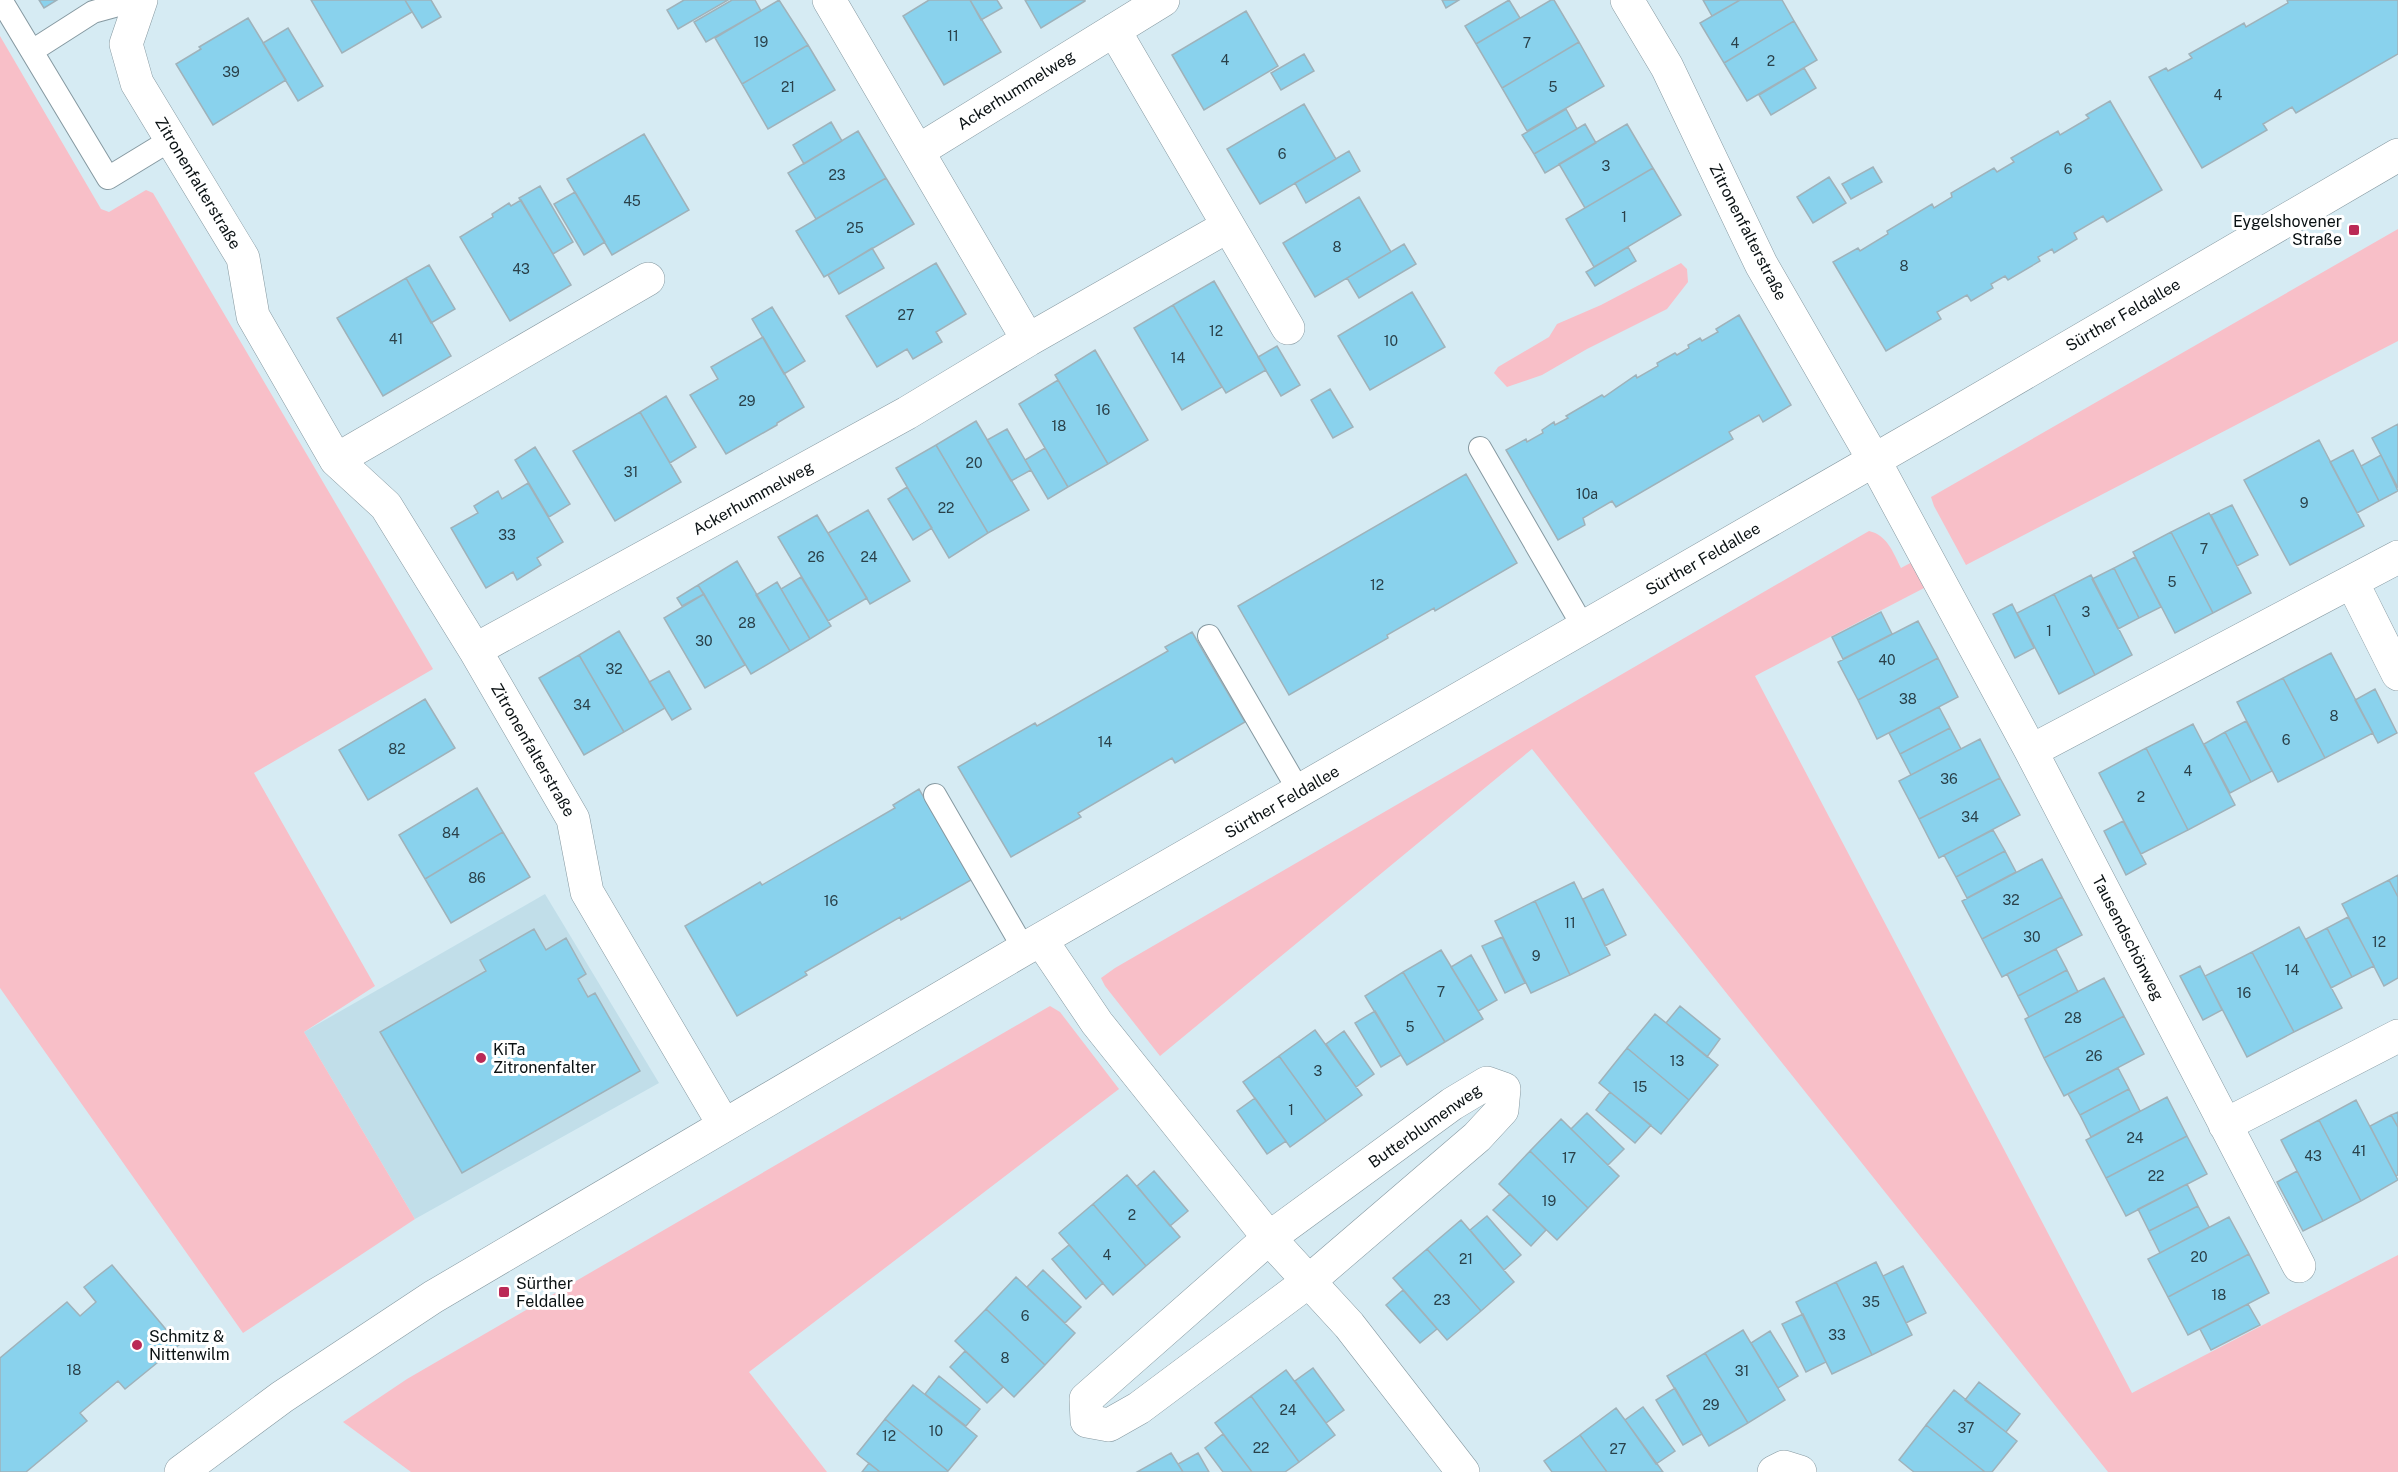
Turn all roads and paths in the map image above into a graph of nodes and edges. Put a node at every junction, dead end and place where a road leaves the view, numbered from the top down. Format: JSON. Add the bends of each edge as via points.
{"nodes":[{"id":1,"x":1,"y":0,"type":"edge"},
{"id":2,"x":139,"y":0,"type":"edge"},
{"id":3,"x":829,"y":0,"type":"edge"},
{"id":4,"x":1163,"y":0,"type":"edge"},
{"id":5,"x":1627,"y":0,"type":"edge"},
{"id":6,"x":1114,"y":30,"type":"junction"},
{"id":7,"x":32,"y":51,"type":"junction"},
{"id":8,"x":172,"y":140,"type":"junction"},
{"id":9,"x":918,"y":151,"type":"junction"},
{"id":10,"x":2398,"y":155,"type":"edge"},
{"id":11,"x":1227,"y":226,"type":"junction"},
{"id":12,"x":648,"y":279,"type":"dead end"},
{"id":13,"x":1288,"y":328,"type":"dead end"},
{"id":14,"x":1028,"y":340,"type":"junction"},
{"id":15,"x":1480,"y":448,"type":"dead end"},
{"id":16,"x":336,"y":460,"type":"junction"},
{"id":17,"x":1874,"y":460,"type":"junction"},
{"id":18,"x":2398,"y":558,"type":"edge"},
{"id":19,"x":2352,"y":582,"type":"junction"},
{"id":20,"x":1584,"y":627,"type":"junction"},
{"id":21,"x":1209,"y":636,"type":"dead end"},
{"id":22,"x":475,"y":650,"type":"junction"},
{"id":23,"x":2398,"y":674,"type":"edge"},
{"id":24,"x":2031,"y":751,"type":"junction"},
{"id":25,"x":1299,"y":791,"type":"junction"},
{"id":26,"x":935,"y":795,"type":"dead end"},
{"id":27,"x":1033,"y":945,"type":"junction"},
{"id":28,"x":2398,"y":1036,"type":"edge"},
{"id":29,"x":724,"y":1125,"type":"junction"},
{"id":30,"x":2225,"y":1125,"type":"junction"},
{"id":31,"x":1269,"y":1238,"type":"junction"},
{"id":32,"x":2300,"y":1266,"type":"dead end"},
{"id":33,"x":1309,"y":1281,"type":"junction"},
{"id":34,"x":181,"y":1472,"type":"edge"},
{"id":35,"x":1463,"y":1472,"type":"edge"},
{"id":36,"x":1774,"y":1472,"type":"edge"},
{"id":37,"x":1800,"y":1472,"type":"edge"}],
"edges":[{"from":1,"to":7,"type":"lane"},
{"from":2,"to":7,"type":"lane","via":[[93,12]]},
{"from":2,"to":8,"type":"street","name":"Zitronenfalterstraße","via":[[126,44],[137,83]]},
{"from":3,"to":9,"type":"street"},
{"from":4,"to":6,"type":"street","name":"Ackerhummelweg"},
{"from":5,"to":17,"type":"street","name":"Zitronenfalterstraße","via":[[1667,67],[1761,264]]},
{"from":6,"to":9,"type":"street","name":"Ackerhummelweg"},
{"from":6,"to":11,"type":"street"},
{"from":7,"to":8,"type":"lane","via":[[108,178]]},
{"from":8,"to":16,"type":"street","name":"Zitronenfalterstraße","via":[[243,258],[253,316]]},
{"from":9,"to":14,"type":"street"},
{"from":10,"to":17,"type":"street","name":"Sürther Feldallee"},
{"from":11,"to":13,"type":"street"},
{"from":11,"to":14,"type":"street","name":"Ackerhummelweg"},
{"from":12,"to":16,"type":"street"},
{"from":14,"to":22,"type":"street","name":"Ackerhummelweg","via":[[907,413]]},
{"from":15,"to":20,"type":"lane"},
{"from":16,"to":22,"type":"street","name":"Zitronenfalterstraße","via":[[386,506]]},
{"from":17,"to":20,"type":"street","name":"Sürther Feldallee"},
{"from":17,"to":24,"type":"street","name":"Tausendschönweg"},
{"from":18,"to":19,"type":"street"},
{"from":19,"to":23,"type":"street"},
{"from":19,"to":24,"type":"street"},
{"from":20,"to":25,"type":"street","name":"Sürther Feldallee"},
{"from":21,"to":25,"type":"lane"},
{"from":22,"to":29,"type":"street","name":"Zitronenfalterstraße","via":[[573,819],[587,892]]},
{"from":24,"to":30,"type":"street","name":"Tausendschönweg"},
{"from":25,"to":27,"type":"street","name":"Sürther Feldallee"},
{"from":26,"to":27,"type":"lane"},
{"from":27,"to":29,"type":"street","name":"Sürther Feldallee"},
{"from":27,"to":31,"type":"street"},
{"from":28,"to":30,"type":"street"},
{"from":29,"to":34,"type":"street","name":"Sürther Feldallee","via":[[433,1297],[282,1397]]},
{"from":30,"to":32,"type":"street","name":"Tausendschönweg"},
{"from":31,"to":33,"type":"street"},
{"from":31,"to":33,"type":"street","name":"Butterblumenweg","via":[[1086,1399],[1087,1421],[1109,1425],[1139,1408]]},
{"from":31,"to":33,"type":"street","name":"Butterblumenweg","via":[[1452,1104],[1487,1083],[1504,1089],[1502,1110],[1477,1137]]},
{"from":33,"to":35,"type":"street","via":[[1348,1324]]},
{"from":36,"to":37,"type":"street","via":[[1784,1467]]}]}
